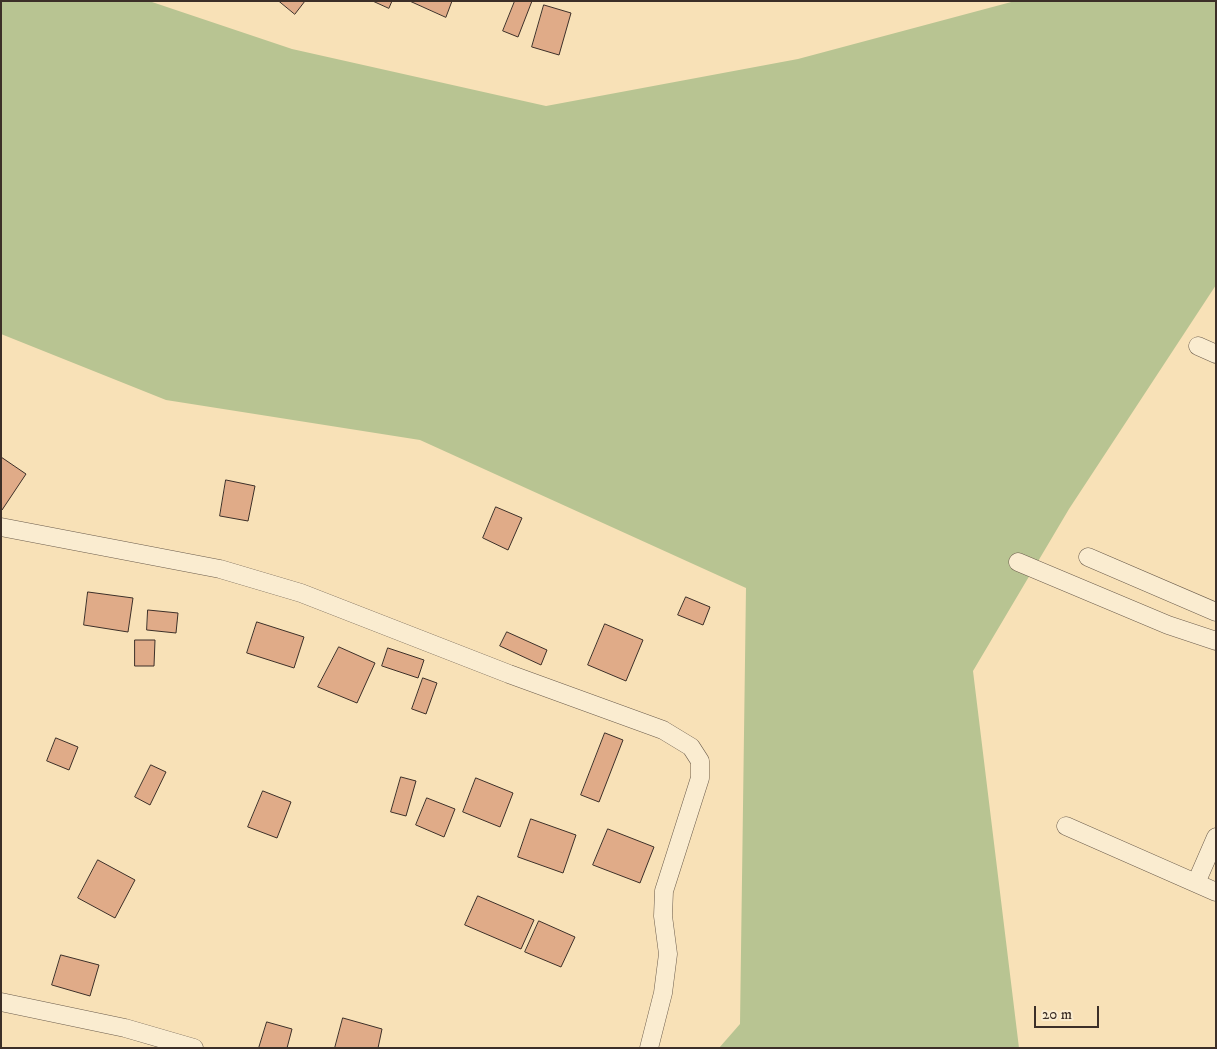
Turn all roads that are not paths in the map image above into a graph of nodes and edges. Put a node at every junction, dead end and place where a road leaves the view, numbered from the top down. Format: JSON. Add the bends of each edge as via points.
{"nodes":[{"id":1,"x":1198,"y":346,"type":"dead end"},
{"id":2,"x":1216,"y":354,"type":"edge"},
{"id":3,"x":1,"y":527,"type":"edge"},
{"id":4,"x":1088,"y":557,"type":"dead end"},
{"id":5,"x":1018,"y":562,"type":"dead end"},
{"id":6,"x":1216,"y":612,"type":"edge"},
{"id":7,"x":1216,"y":641,"type":"edge"},
{"id":8,"x":1066,"y":826,"type":"dead end"},
{"id":9,"x":1216,"y":837,"type":"edge"},
{"id":10,"x":1196,"y":883,"type":"junction"},
{"id":11,"x":1216,"y":892,"type":"edge"},
{"id":12,"x":1,"y":1002,"type":"edge"},
{"id":13,"x":194,"y":1048,"type":"edge"},
{"id":14,"x":649,"y":1048,"type":"edge"}],
"edges":[{"from":1,"to":2,"type":"street"},
{"from":3,"to":14,"type":"street","via":[[220,568],[301,593],[663,730],[691,746],[700,761],[700,778],[664,891],[663,916],[668,954],[663,992]]},
{"from":4,"to":6,"type":"street"},
{"from":5,"to":7,"type":"street","via":[[1168,625]]},
{"from":8,"to":10,"type":"street"},
{"from":9,"to":10,"type":"street"},
{"from":10,"to":11,"type":"street"},
{"from":12,"to":13,"type":"street","via":[[125,1028]]}]}
